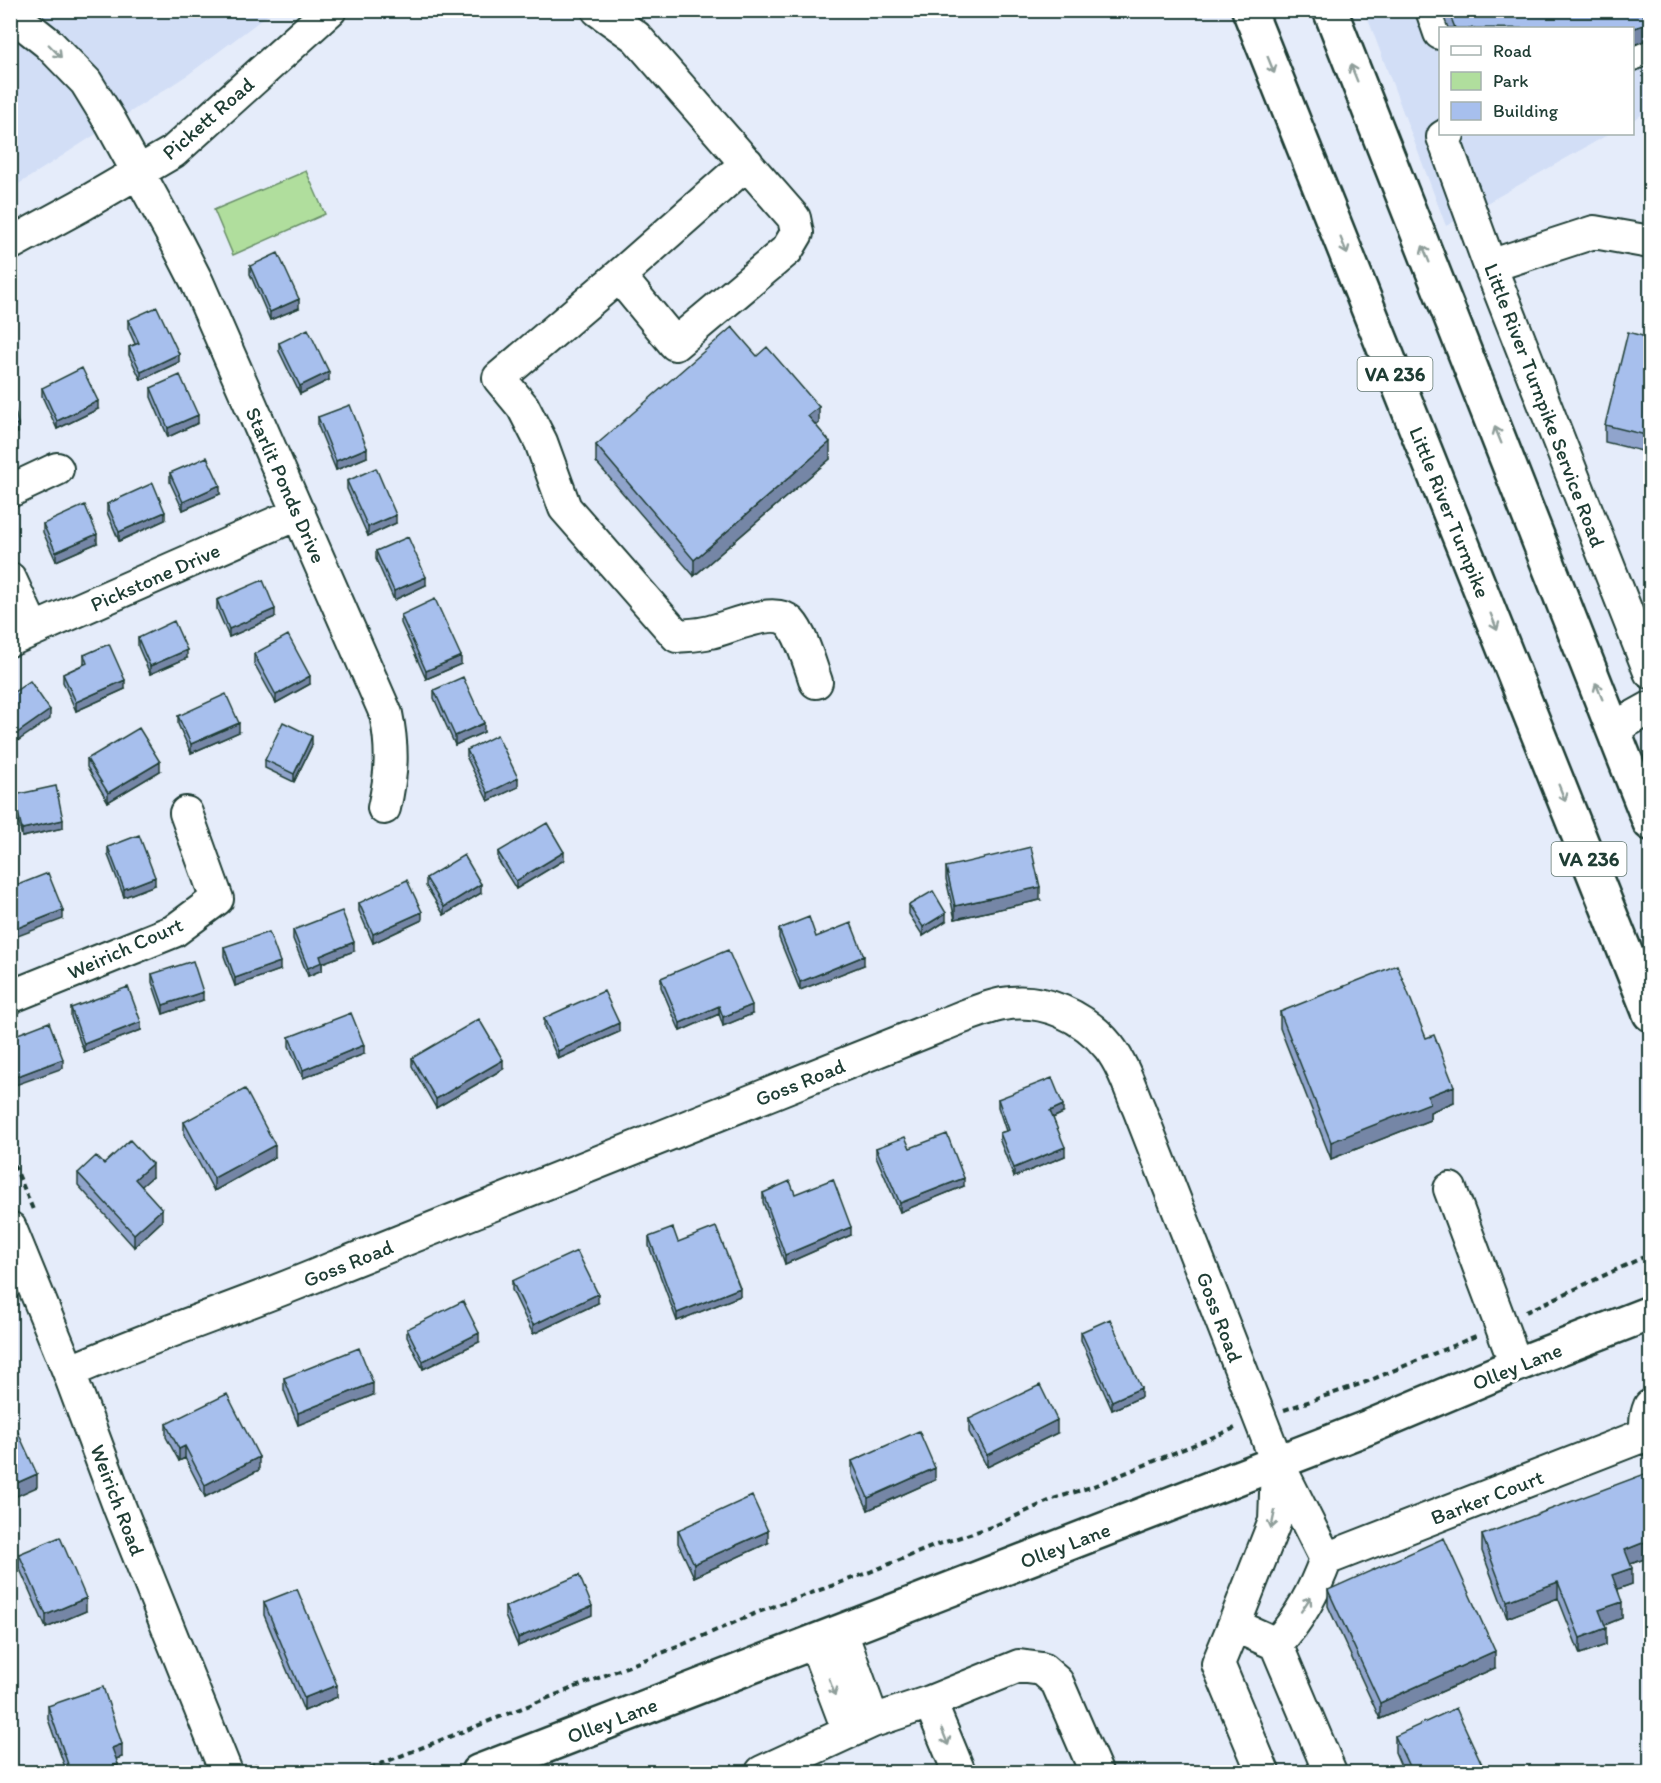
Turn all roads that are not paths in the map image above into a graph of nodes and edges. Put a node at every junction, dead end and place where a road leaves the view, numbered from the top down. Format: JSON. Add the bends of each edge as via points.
{"nodes":[{"id":1,"x":330,"y":10,"type":"edge"},
{"id":2,"x":598,"y":10,"type":"edge"},
{"id":3,"x":1249,"y":10,"type":"edge"},
{"id":4,"x":1330,"y":10,"type":"edge"},
{"id":5,"x":1432,"y":10,"type":"edge"},
{"id":6,"x":10,"y":13,"type":"edge"},
{"id":7,"x":1439,"y":30,"type":"edge"},
{"id":8,"x":1650,"y":47,"type":"edge"},
{"id":9,"x":1634,"y":53,"type":"edge"},
{"id":10,"x":1446,"y":135,"type":"edge"},
{"id":11,"x":747,"y":163,"type":"junction"},
{"id":12,"x":139,"y":173,"type":"junction"},
{"id":13,"x":1650,"y":242,"type":"edge"},
{"id":14,"x":10,"y":244,"type":"edge"},
{"id":15,"x":1490,"y":266,"type":"junction"},
{"id":16,"x":619,"y":276,"type":"junction"},
{"id":17,"x":57,"y":469,"type":"dead end"},
{"id":18,"x":10,"y":491,"type":"edge"},
{"id":19,"x":299,"y":513,"type":"junction"},
{"id":20,"x":10,"y":579,"type":"edge"},
{"id":21,"x":22,"y":635,"type":"edge"},
{"id":22,"x":1650,"y":672,"type":"edge"},
{"id":23,"x":816,"y":682,"type":"dead end"},
{"id":24,"x":1650,"y":708,"type":"edge"},
{"id":25,"x":1614,"y":728,"type":"junction"},
{"id":26,"x":384,"y":808,"type":"dead end"},
{"id":27,"x":186,"y":813,"type":"dead end"},
{"id":28,"x":1650,"y":823,"type":"edge"},
{"id":29,"x":10,"y":997,"type":"edge"},
{"id":30,"x":1650,"y":1014,"type":"edge"},
{"id":31,"x":1450,"y":1190,"type":"dead end"},
{"id":32,"x":10,"y":1228,"type":"edge"},
{"id":33,"x":1650,"y":1313,"type":"edge"},
{"id":34,"x":1516,"y":1365,"type":"junction"},
{"id":35,"x":69,"y":1372,"type":"junction"},
{"id":36,"x":1649,"y":1426,"type":"edge"},
{"id":37,"x":1277,"y":1462,"type":"junction"},
{"id":38,"x":1326,"y":1559,"type":"junction"},
{"id":39,"x":1234,"y":1625,"type":"junction"},
{"id":40,"x":828,"y":1637,"type":"junction"},
{"id":41,"x":1276,"y":1644,"type":"junction"},
{"id":42,"x":930,"y":1702,"type":"junction"},
{"id":43,"x":861,"y":1727,"type":"junction"},
{"id":44,"x":797,"y":1765,"type":"edge"},
{"id":45,"x":226,"y":1773,"type":"edge"},
{"id":46,"x":478,"y":1773,"type":"edge"},
{"id":47,"x":762,"y":1773,"type":"edge"},
{"id":48,"x":959,"y":1773,"type":"edge"},
{"id":49,"x":1096,"y":1773,"type":"edge"},
{"id":50,"x":1263,"y":1773,"type":"edge"},
{"id":51,"x":1330,"y":1773,"type":"edge"}],
"edges":[{"from":1,"to":12,"type":"street","name":"Pickett Road","via":[[174,152]]},
{"from":2,"to":11,"type":"street","via":[[636,37]]},
{"from":3,"to":30,"type":"main road","name":"Little River Turnpike","number":"VA 236","one_way":true},
{"from":25,"to":4,"type":"main road","number":"VA 236","one_way":true},
{"from":5,"to":7,"type":"street"},
{"from":6,"to":12,"type":"street","name":"Starlit Ponds Drive","one_way":true,"via":[[48,43],[86,82]]},
{"from":8,"to":9,"type":"street"},
{"from":10,"to":15,"type":"street","name":"Little River Turnpike Service Road"},
{"from":11,"to":16,"type":"street"},
{"from":11,"to":16,"type":"street","via":[[794,218],[797,233],[787,250],[675,344]]},
{"from":12,"to":14,"type":"street","name":"Pickett Road"},
{"from":12,"to":19,"type":"street","name":"Starlit Ponds Drive","via":[[197,282]]},
{"from":13,"to":15,"type":"street","via":[[1594,232]]},
{"from":15,"to":22,"type":"street","name":"Little River Turnpike Service Road"},
{"from":16,"to":23,"type":"street","via":[[499,378],[528,416],[565,508],[677,636],[708,633],[778,616],[789,620],[797,631]]},
{"from":17,"to":18,"type":"street"},
{"from":19,"to":21,"type":"street","name":"Pickstone Drive"},
{"from":19,"to":26,"type":"street","name":"Starlit Ponds Drive","via":[[386,714],[392,740],[391,778]]},
{"from":20,"to":21,"type":"street"},
{"from":24,"to":25,"type":"street"},
{"from":25,"to":28,"type":"main road","number":"VA 236"},
{"from":27,"to":29,"type":"street","name":"Weirich Court","via":[[217,899],[174,931]]},
{"from":31,"to":34,"type":"street"},
{"from":32,"to":35,"type":"street","name":"Weirich Road"},
{"from":33,"to":34,"type":"main road","name":"Olley Lane"},
{"from":34,"to":37,"type":"main road","name":"Olley Lane"},
{"from":35,"to":37,"type":"street","name":"Goss Road","via":[[942,1025],[1002,1004],[1023,1002],[1071,1015],[1092,1029],[1119,1063]]},
{"from":35,"to":45,"type":"street","name":"Weirich Road"},
{"from":36,"to":38,"type":"street","name":"Barker Court"},
{"from":37,"to":38,"type":"street"},
{"from":37,"to":39,"type":"street","one_way":true,"via":[[1275,1521]]},
{"from":37,"to":40,"type":"main road","name":"Olley Lane"},
{"from":41,"to":38,"type":"street","one_way":true,"via":[[1313,1593]]},
{"from":39,"to":41,"type":"street"},
{"from":39,"to":50,"type":"street","via":[[1218,1664]]},
{"from":40,"to":43,"type":"street"},
{"from":40,"to":46,"type":"main road","name":"Olley Lane"},
{"from":41,"to":51,"type":"street"},
{"from":42,"to":43,"type":"street"},
{"from":42,"to":48,"type":"street","one_way":true},
{"from":42,"to":49,"type":"street","via":[[1019,1666],[1042,1669],[1057,1682]]},
{"from":43,"to":44,"type":"street"},
{"from":44,"to":47,"type":"street"}]}
